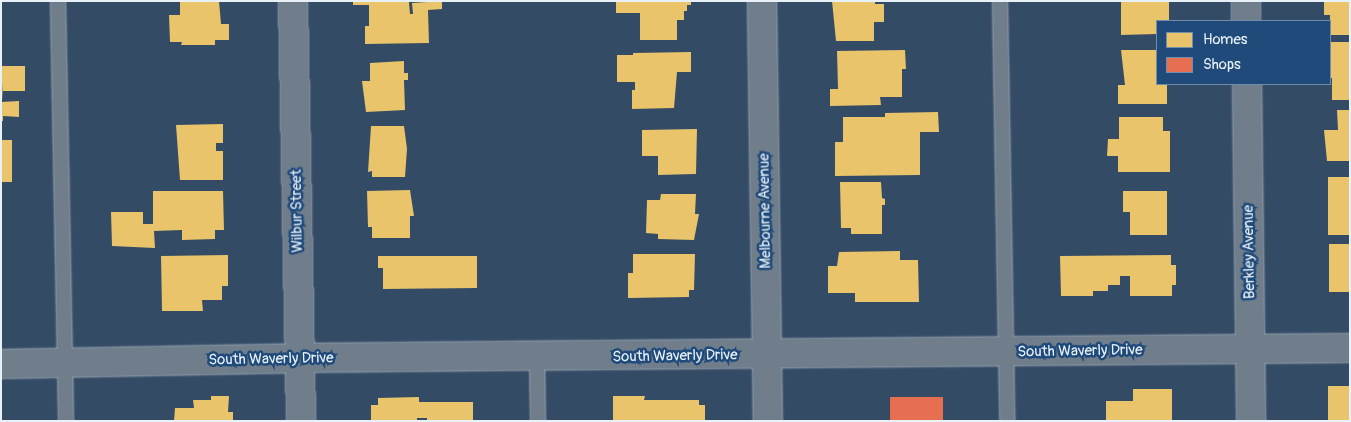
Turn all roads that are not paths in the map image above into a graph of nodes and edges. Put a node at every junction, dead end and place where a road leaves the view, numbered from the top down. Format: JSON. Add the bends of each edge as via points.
{"nodes":[{"id":1,"x":58,"y":1,"type":"edge"},
{"id":2,"x":293,"y":1,"type":"edge"},
{"id":3,"x":762,"y":1,"type":"edge"},
{"id":4,"x":1000,"y":1,"type":"edge"},
{"id":5,"x":1246,"y":1,"type":"edge"},
{"id":6,"x":1246,"y":20,"type":"edge"},
{"id":7,"x":1247,"y":85,"type":"edge"},
{"id":8,"x":1350,"y":348,"type":"edge"},
{"id":9,"x":1250,"y":350,"type":"junction"},
{"id":10,"x":1006,"y":352,"type":"junction"},
{"id":11,"x":767,"y":355,"type":"junction"},
{"id":12,"x":537,"y":357,"type":"junction"},
{"id":13,"x":300,"y":358,"type":"junction"},
{"id":14,"x":1,"y":364,"type":"edge"},
{"id":15,"x":65,"y":364,"type":"junction"},
{"id":16,"x":66,"y":421,"type":"edge"},
{"id":17,"x":300,"y":421,"type":"edge"},
{"id":18,"x":538,"y":421,"type":"edge"},
{"id":19,"x":768,"y":421,"type":"edge"},
{"id":20,"x":1007,"y":421,"type":"edge"},
{"id":21,"x":1251,"y":421,"type":"edge"}],
"edges":[{"from":1,"to":15,"type":"lane"},
{"from":2,"to":13,"type":"street","name":"Wilbur Street"},
{"from":3,"to":11,"type":"street","name":"Melbourne Avenue"},
{"from":4,"to":10,"type":"lane"},
{"from":5,"to":6,"type":"street"},
{"from":7,"to":9,"type":"street","name":"Berkley Avenue"},
{"from":8,"to":9,"type":"street","name":"South Waverly Drive"},
{"from":9,"to":10,"type":"street","name":"South Waverly Drive"},
{"from":9,"to":21,"type":"street","name":"Berkley Avenue"},
{"from":10,"to":11,"type":"street","name":"South Waverly Drive"},
{"from":10,"to":20,"type":"lane"},
{"from":11,"to":12,"type":"street","name":"South Waverly Drive"},
{"from":11,"to":19,"type":"street","name":"Melbourne Avenue"},
{"from":12,"to":13,"type":"street","name":"South Waverly Drive"},
{"from":12,"to":18,"type":"lane"},
{"from":13,"to":15,"type":"street","name":"South Waverly Drive"},
{"from":13,"to":17,"type":"street","name":"Wilbur Street"},
{"from":14,"to":15,"type":"street","name":"South Waverly Drive"},
{"from":15,"to":16,"type":"lane"}]}
